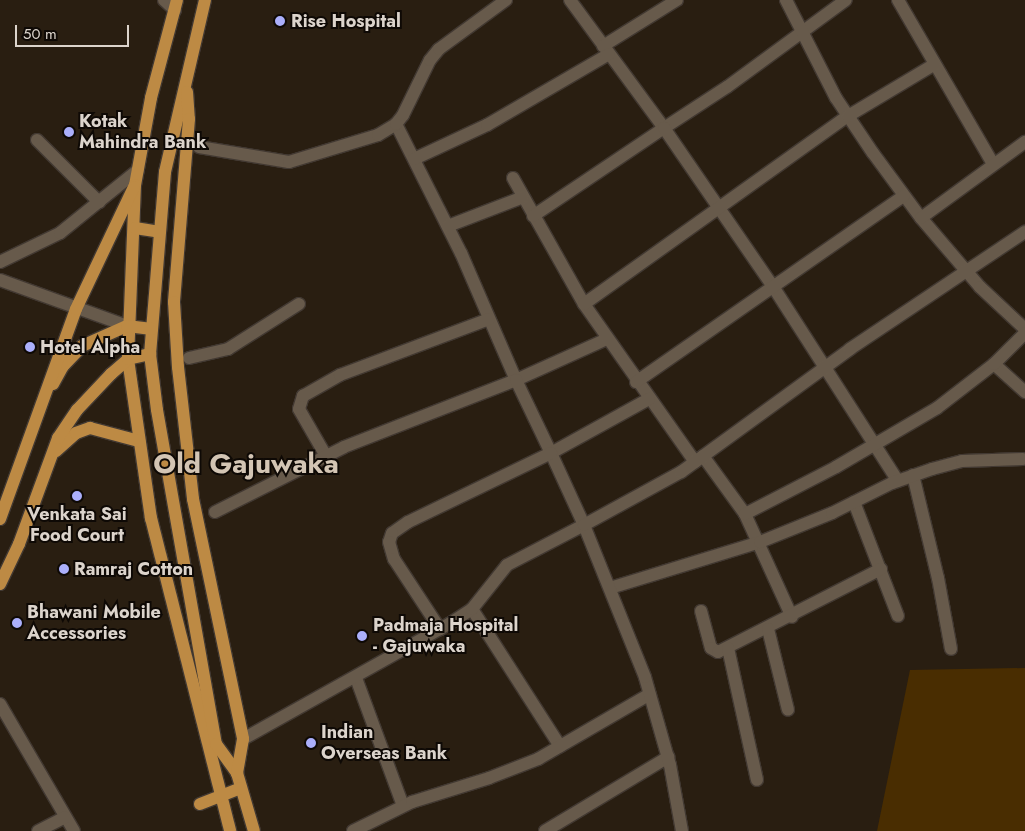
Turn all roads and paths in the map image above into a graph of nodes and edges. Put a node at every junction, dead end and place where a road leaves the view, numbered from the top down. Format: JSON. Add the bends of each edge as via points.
{"nodes":[{"id":1,"x":164,"y":0,"type":"edge"},
{"id":2,"x":205,"y":0,"type":"edge"},
{"id":3,"x":506,"y":0,"type":"edge"},
{"id":4,"x":570,"y":0,"type":"edge"},
{"id":5,"x":677,"y":0,"type":"edge"},
{"id":6,"x":786,"y":0,"type":"edge"},
{"id":7,"x":846,"y":0,"type":"edge"},
{"id":8,"x":898,"y":0,"type":"edge"},
{"id":9,"x":176,"y":5,"type":"edge"},
{"id":10,"x":801,"y":31,"type":"junction"},
{"id":11,"x":606,"y":50,"type":"junction"},
{"id":12,"x":935,"y":64,"type":"junction"},
{"id":13,"x":186,"y":87,"type":"junction"},
{"id":14,"x":848,"y":116,"type":"junction"},
{"id":15,"x":396,"y":124,"type":"junction"},
{"id":16,"x":664,"y":128,"type":"junction"},
{"id":17,"x":37,"y":140,"type":"dead end"},
{"id":18,"x":1025,"y":142,"type":"edge"},
{"id":19,"x":199,"y":147,"type":"dead end"},
{"id":20,"x":414,"y":159,"type":"junction"},
{"id":21,"x":993,"y":164,"type":"junction"},
{"id":22,"x":138,"y":170,"type":"junction"},
{"id":23,"x":513,"y":178,"type":"dead end"},
{"id":24,"x":135,"y":185,"type":"junction"},
{"id":25,"x":904,"y":196,"type":"junction"},
{"id":26,"x":523,"y":197,"type":"junction"},
{"id":27,"x":99,"y":202,"type":"junction"},
{"id":28,"x":718,"y":206,"type":"junction"},
{"id":29,"x":533,"y":216,"type":"junction"},
{"id":30,"x":921,"y":218,"type":"junction"},
{"id":31,"x":448,"y":226,"type":"junction"},
{"id":32,"x":135,"y":228,"type":"junction"},
{"id":33,"x":160,"y":232,"type":"junction"},
{"id":34,"x":1025,"y":232,"type":"edge"},
{"id":35,"x":0,"y":262,"type":"edge"},
{"id":36,"x":966,"y":270,"type":"junction"},
{"id":37,"x":0,"y":280,"type":"edge"},
{"id":38,"x":774,"y":288,"type":"junction"},
{"id":39,"x":299,"y":304,"type":"dead end"},
{"id":40,"x":584,"y":304,"type":"junction"},
{"id":41,"x":76,"y":309,"type":"junction"},
{"id":42,"x":489,"y":319,"type":"junction"},
{"id":43,"x":127,"y":326,"type":"junction"},
{"id":44,"x":152,"y":329,"type":"junction"},
{"id":45,"x":1025,"y":329,"type":"edge"},
{"id":46,"x":1025,"y":332,"type":"edge"},
{"id":47,"x":607,"y":339,"type":"junction"},
{"id":48,"x":150,"y":354,"type":"junction"},
{"id":49,"x":189,"y":358,"type":"dead end"},
{"id":50,"x":128,"y":359,"type":"junction"},
{"id":51,"x":994,"y":364,"type":"junction"},
{"id":52,"x":826,"y":366,"type":"junction"},
{"id":53,"x":516,"y":380,"type":"junction"},
{"id":54,"x":636,"y":382,"type":"junction"},
{"id":55,"x":1025,"y":392,"type":"edge"},
{"id":56,"x":649,"y":399,"type":"junction"},
{"id":57,"x":41,"y":403,"type":"junction"},
{"id":58,"x":139,"y":441,"type":"junction"},
{"id":59,"x":875,"y":445,"type":"junction"},
{"id":60,"x":550,"y":453,"type":"junction"},
{"id":61,"x":326,"y":456,"type":"junction"},
{"id":62,"x":50,"y":457,"type":"junction"},
{"id":63,"x":699,"y":459,"type":"junction"},
{"id":64,"x":1023,"y":459,"type":"dead end"},
{"id":65,"x":913,"y":475,"type":"junction"},
{"id":66,"x":898,"y":481,"type":"junction"},
{"id":67,"x":854,"y":502,"type":"junction"},
{"id":68,"x":215,"y":512,"type":"dead end"},
{"id":69,"x":745,"y":514,"type":"junction"},
{"id":70,"x":0,"y":519,"type":"edge"},
{"id":71,"x":584,"y":525,"type":"junction"},
{"id":72,"x":760,"y":542,"type":"junction"},
{"id":73,"x":881,"y":569,"type":"junction"},
{"id":74,"x":0,"y":584,"type":"edge"},
{"id":75,"x":610,"y":588,"type":"junction"},
{"id":76,"x":472,"y":609,"type":"junction"},
{"id":77,"x":701,"y":611,"type":"dead end"},
{"id":78,"x":898,"y":616,"type":"dead end"},
{"id":79,"x":792,"y":617,"type":"junction"},
{"id":80,"x":440,"y":629,"type":"junction"},
{"id":81,"x":768,"y":629,"type":"junction"},
{"id":82,"x":728,"y":648,"type":"junction"},
{"id":83,"x":951,"y":650,"type":"dead end"},
{"id":84,"x":356,"y":678,"type":"junction"},
{"id":85,"x":650,"y":694,"type":"junction"},
{"id":86,"x":0,"y":704,"type":"edge"},
{"id":87,"x":788,"y":710,"type":"dead end"},
{"id":88,"x":242,"y":739,"type":"junction"},
{"id":89,"x":560,"y":746,"type":"junction"},
{"id":90,"x":668,"y":757,"type":"junction"},
{"id":91,"x":237,"y":773,"type":"junction"},
{"id":92,"x":756,"y":780,"type":"dead end"},
{"id":93,"x":241,"y":788,"type":"junction"},
{"id":94,"x":220,"y":796,"type":"junction"},
{"id":95,"x":200,"y":804,"type":"dead end"},
{"id":96,"x":403,"y":806,"type":"junction"},
{"id":97,"x":65,"y":816,"type":"junction"},
{"id":98,"x":38,"y":831,"type":"edge"},
{"id":99,"x":74,"y":831,"type":"edge"},
{"id":100,"x":230,"y":831,"type":"edge"},
{"id":101,"x":254,"y":831,"type":"edge"},
{"id":102,"x":353,"y":831,"type":"edge"},
{"id":103,"x":545,"y":831,"type":"edge"},
{"id":104,"x":682,"y":831,"type":"edge"}],
"edges":[{"from":1,"to":9,"type":"street"},
{"from":2,"to":13,"type":"main road"},
{"from":3,"to":15,"type":"street","via":[[439,49]]},
{"from":4,"to":11,"type":"street"},
{"from":5,"to":11,"type":"street"},
{"from":6,"to":10,"type":"street"},
{"from":7,"to":10,"type":"street"},
{"from":8,"to":12,"type":"street"},
{"from":9,"to":22,"type":"main road","via":[[152,98]]},
{"from":10,"to":14,"type":"street"},
{"from":10,"to":16,"type":"street","via":[[727,87]]},
{"from":11,"to":16,"type":"street"},
{"from":11,"to":20,"type":"street","via":[[487,126]]},
{"from":12,"to":14,"type":"street"},
{"from":12,"to":21,"type":"street"},
{"from":13,"to":33,"type":"main road","via":[[175,117],[165,172]]},
{"from":13,"to":88,"type":"main road","via":[[189,119],[174,302],[178,367],[193,499]]},
{"from":14,"to":25,"type":"street"},
{"from":14,"to":28,"type":"street"},
{"from":15,"to":19,"type":"street","via":[[378,135],[343,148],[289,162]]},
{"from":15,"to":20,"type":"street"},
{"from":16,"to":28,"type":"street"},
{"from":16,"to":29,"type":"street"},
{"from":17,"to":27,"type":"street"},
{"from":18,"to":21,"type":"street"},
{"from":20,"to":31,"type":"street"},
{"from":21,"to":30,"type":"street"},
{"from":22,"to":24,"type":"main road"},
{"from":22,"to":27,"type":"street"},
{"from":23,"to":26,"type":"street"},
{"from":24,"to":32,"type":"main road"},
{"from":24,"to":41,"type":"main road"},
{"from":25,"to":30,"type":"street"},
{"from":25,"to":38,"type":"street"},
{"from":26,"to":29,"type":"street"},
{"from":26,"to":31,"type":"street"},
{"from":27,"to":35,"type":"street","via":[[60,233]]},
{"from":28,"to":38,"type":"street"},
{"from":28,"to":40,"type":"street"},
{"from":29,"to":40,"type":"street"},
{"from":30,"to":36,"type":"street"},
{"from":31,"to":42,"type":"street"},
{"from":32,"to":33,"type":"main road"},
{"from":32,"to":43,"type":"main road"},
{"from":33,"to":44,"type":"main road"},
{"from":34,"to":36,"type":"street"},
{"from":36,"to":45,"type":"street"},
{"from":36,"to":52,"type":"street"},
{"from":37,"to":41,"type":"street"},
{"from":38,"to":52,"type":"street"},
{"from":38,"to":54,"type":"street"},
{"from":39,"to":49,"type":"street","via":[[228,349]]},
{"from":40,"to":47,"type":"street"},
{"from":41,"to":43,"type":"street"},
{"from":41,"to":57,"type":"main road"},
{"from":42,"to":53,"type":"street"},
{"from":42,"to":61,"type":"street","via":[[340,375],[310,390],[303,396],[299,409]]},
{"from":43,"to":44,"type":"main road"},
{"from":43,"to":50,"type":"main road"},
{"from":43,"to":57,"type":"main road","via":[[78,350]]},
{"from":44,"to":48,"type":"main road"},
{"from":46,"to":51,"type":"street"},
{"from":47,"to":53,"type":"street"},
{"from":47,"to":54,"type":"street"},
{"from":48,"to":50,"type":"main road"},
{"from":48,"to":91,"type":"main road","via":[[216,744]]},
{"from":50,"to":58,"type":"main road"},
{"from":50,"to":62,"type":"main road","via":[[78,410],[58,438]]},
{"from":51,"to":55,"type":"street"},
{"from":51,"to":59,"type":"street","via":[[936,408]]},
{"from":52,"to":59,"type":"street"},
{"from":52,"to":63,"type":"street"},
{"from":53,"to":60,"type":"street"},
{"from":53,"to":61,"type":"street"},
{"from":54,"to":56,"type":"street"},
{"from":56,"to":60,"type":"street"},
{"from":56,"to":63,"type":"street"},
{"from":57,"to":70,"type":"main road"},
{"from":58,"to":62,"type":"main road","via":[[90,428],[76,433]]},
{"from":58,"to":94,"type":"main road","via":[[164,574]]},
{"from":59,"to":66,"type":"street"},
{"from":59,"to":69,"type":"street"},
{"from":60,"to":71,"type":"street"},
{"from":60,"to":80,"type":"street","via":[[408,522],[392,533],[389,542],[394,558]]},
{"from":61,"to":68,"type":"street"},
{"from":62,"to":74,"type":"main road","via":[[19,544]]},
{"from":63,"to":69,"type":"street"},
{"from":63,"to":71,"type":"street"},
{"from":64,"to":65,"type":"street","via":[[962,461]]},
{"from":65,"to":66,"type":"street"},
{"from":65,"to":83,"type":"street","via":[[940,586]]},
{"from":66,"to":67,"type":"street"},
{"from":67,"to":72,"type":"street"},
{"from":67,"to":73,"type":"street"},
{"from":69,"to":72,"type":"street"},
{"from":71,"to":75,"type":"street"},
{"from":71,"to":76,"type":"street","via":[[507,565]]},
{"from":72,"to":75,"type":"street"},
{"from":72,"to":79,"type":"street"},
{"from":73,"to":78,"type":"street"},
{"from":73,"to":79,"type":"street"},
{"from":75,"to":85,"type":"street"},
{"from":76,"to":80,"type":"street"},
{"from":76,"to":89,"type":"street"},
{"from":77,"to":82,"type":"street","via":[[711,648],[718,652]]},
{"from":79,"to":81,"type":"street"},
{"from":80,"to":84,"type":"street"},
{"from":81,"to":82,"type":"street"},
{"from":81,"to":87,"type":"street"},
{"from":82,"to":92,"type":"street"},
{"from":84,"to":88,"type":"street"},
{"from":84,"to":96,"type":"street"},
{"from":85,"to":89,"type":"street"},
{"from":85,"to":90,"type":"street"},
{"from":86,"to":97,"type":"street"},
{"from":88,"to":91,"type":"main road"},
{"from":89,"to":96,"type":"street","via":[[514,770]]},
{"from":90,"to":103,"type":"street"},
{"from":90,"to":104,"type":"street"},
{"from":91,"to":93,"type":"main road"},
{"from":93,"to":94,"type":"main road"},
{"from":93,"to":101,"type":"main road"},
{"from":94,"to":95,"type":"main road"},
{"from":94,"to":100,"type":"main road"},
{"from":96,"to":102,"type":"street"},
{"from":97,"to":98,"type":"street"},
{"from":97,"to":99,"type":"street"}]}
